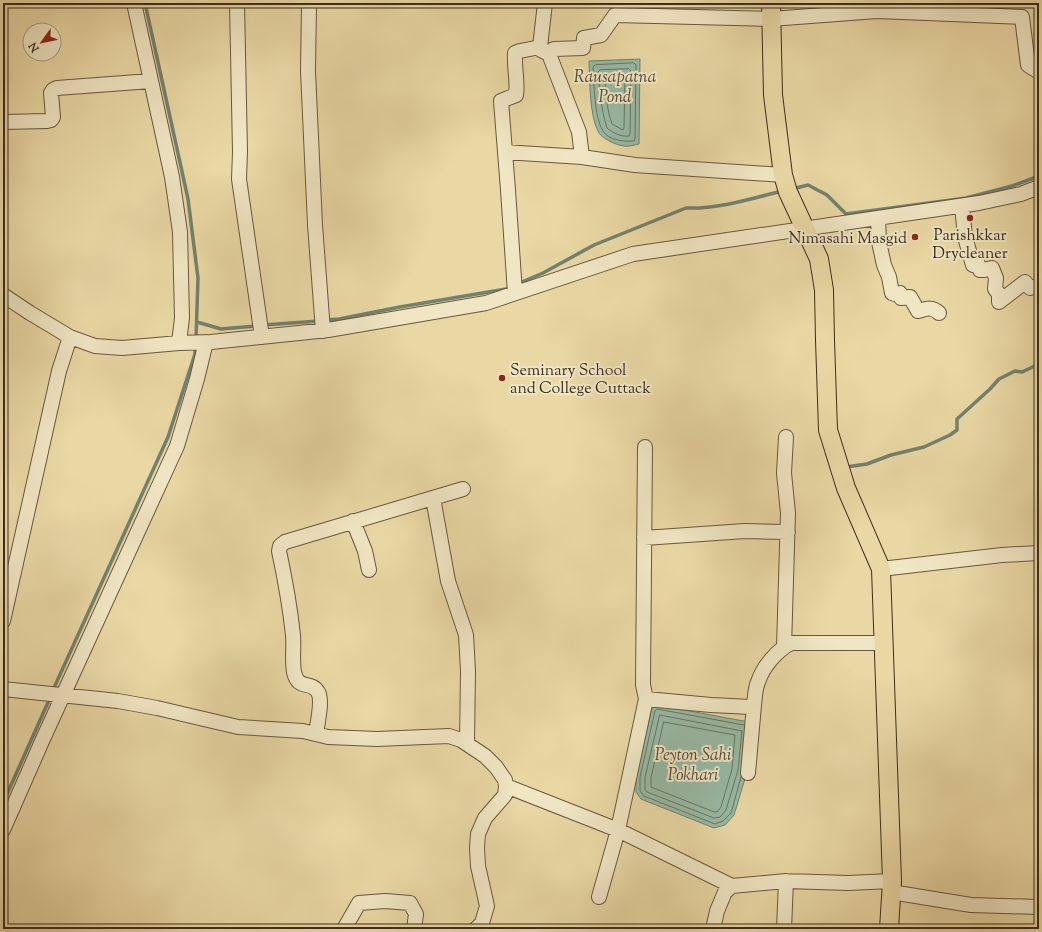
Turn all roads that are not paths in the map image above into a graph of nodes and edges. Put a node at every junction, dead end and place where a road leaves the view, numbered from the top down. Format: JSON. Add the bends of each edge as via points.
{"nodes":[{"id":1,"x":134,"y":3,"type":"edge"},
{"id":2,"x":237,"y":3,"type":"edge"},
{"id":3,"x":309,"y":3,"type":"edge"},
{"id":4,"x":545,"y":3,"type":"edge"},
{"id":5,"x":771,"y":11,"type":"edge"},
{"id":6,"x":544,"y":51,"type":"junction"},
{"id":7,"x":1039,"y":72,"type":"edge"},
{"id":8,"x":151,"y":81,"type":"junction"},
{"id":9,"x":3,"y":122,"type":"edge"},
{"id":10,"x":505,"y":152,"type":"junction"},
{"id":11,"x":582,"y":157,"type":"junction"},
{"id":12,"x":785,"y":184,"type":"junction"},
{"id":13,"x":1039,"y":187,"type":"edge"},
{"id":14,"x":962,"y":206,"type":"junction"},
{"id":15,"x":878,"y":218,"type":"junction"},
{"id":16,"x":806,"y":229,"type":"junction"},
{"id":17,"x":1039,"y":286,"type":"edge"},
{"id":18,"x":515,"y":293,"type":"junction"},
{"id":19,"x":3,"y":295,"type":"edge"},
{"id":20,"x":939,"y":313,"type":"dead end"},
{"id":21,"x":323,"y":331,"type":"junction"},
{"id":22,"x":70,"y":337,"type":"junction"},
{"id":23,"x":262,"y":337,"type":"junction"},
{"id":24,"x":204,"y":342,"type":"junction"},
{"id":25,"x":180,"y":343,"type":"junction"},
{"id":26,"x":786,"y":437,"type":"dead end"},
{"id":27,"x":645,"y":447,"type":"dead end"},
{"id":28,"x":463,"y":489,"type":"dead end"},
{"id":29,"x":433,"y":498,"type":"junction"},
{"id":30,"x":353,"y":522,"type":"junction"},
{"id":31,"x":788,"y":532,"type":"junction"},
{"id":32,"x":644,"y":538,"type":"junction"},
{"id":33,"x":1039,"y":553,"type":"edge"},
{"id":34,"x":881,"y":569,"type":"junction"},
{"id":35,"x":369,"y":570,"type":"dead end"},
{"id":36,"x":3,"y":621,"type":"edge"},
{"id":37,"x":883,"y":643,"type":"junction"},
{"id":38,"x":784,"y":647,"type":"junction"},
{"id":39,"x":3,"y":689,"type":"edge"},
{"id":40,"x":62,"y":695,"type":"junction"},
{"id":41,"x":646,"y":699,"type":"junction"},
{"id":42,"x":754,"y":705,"type":"junction"},
{"id":43,"x":316,"y":734,"type":"junction"},
{"id":44,"x":467,"y":744,"type":"junction"},
{"id":45,"x":748,"y":773,"type":"dead end"},
{"id":46,"x":506,"y":786,"type":"junction"},
{"id":47,"x":3,"y":830,"type":"edge"},
{"id":48,"x":618,"y":830,"type":"junction"},
{"id":49,"x":786,"y":881,"type":"junction"},
{"id":50,"x":732,"y":886,"type":"junction"},
{"id":51,"x":891,"y":886,"type":"junction"},
{"id":52,"x":600,"y":897,"type":"dead end"},
{"id":53,"x":1039,"y":907,"type":"edge"},
{"id":54,"x":344,"y":929,"type":"edge"},
{"id":55,"x":414,"y":929,"type":"edge"},
{"id":56,"x":476,"y":929,"type":"edge"},
{"id":57,"x":713,"y":929,"type":"edge"},
{"id":58,"x":784,"y":929,"type":"edge"},
{"id":59,"x":889,"y":929,"type":"edge"}],
"edges":[{"from":1,"to":8,"type":"street"},
{"from":2,"to":23,"type":"street","via":[[239,178]]},
{"from":3,"to":21,"type":"street","via":[[308,71]]},
{"from":4,"to":6,"type":"street"},
{"from":5,"to":6,"type":"street","via":[[615,15],[601,35],[584,38],[583,48]]},
{"from":5,"to":7,"type":"street","via":[[877,11],[1022,18],[1028,66]]},
{"from":5,"to":12,"type":"main road","via":[[773,95]]},
{"from":6,"to":10,"type":"street","via":[[515,53],[516,95],[501,101]]},
{"from":6,"to":11,"type":"street","via":[[579,132]]},
{"from":8,"to":9,"type":"street","via":[[57,88],[51,93],[51,120]]},
{"from":8,"to":25,"type":"street","via":[[172,177],[180,232]]},
{"from":10,"to":11,"type":"street"},
{"from":10,"to":18,"type":"street"},
{"from":11,"to":12,"type":"street"},
{"from":12,"to":16,"type":"main road"},
{"from":13,"to":14,"type":"street","via":[[1021,194]]},
{"from":14,"to":15,"type":"street"},
{"from":14,"to":17,"type":"street","via":[[965,237],[973,265],[978,264],[980,270],[992,268],[999,302],[1025,282],[1030,288]]},
{"from":15,"to":16,"type":"street"},
{"from":15,"to":20,"type":"street","via":[[879,242],[892,292],[900,293],[901,298],[910,297],[918,311],[928,308]]},
{"from":16,"to":18,"type":"street","via":[[633,254]]},
{"from":16,"to":34,"type":"main road","via":[[819,259],[824,290],[828,430],[846,488]]},
{"from":18,"to":21,"type":"street","via":[[486,302]]},
{"from":19,"to":22,"type":"street"},
{"from":21,"to":23,"type":"street"},
{"from":22,"to":25,"type":"street","via":[[95,346],[122,348]]},
{"from":22,"to":36,"type":"street"},
{"from":23,"to":24,"type":"street"},
{"from":24,"to":25,"type":"street"},
{"from":24,"to":40,"type":"street","via":[[197,379],[176,446]]},
{"from":26,"to":31,"type":"street","via":[[784,473]]},
{"from":27,"to":32,"type":"street"},
{"from":28,"to":29,"type":"street"},
{"from":29,"to":30,"type":"street"},
{"from":29,"to":44,"type":"street","via":[[448,581],[466,635]]},
{"from":30,"to":35,"type":"street","via":[[365,551]]},
{"from":30,"to":43,"type":"street","via":[[285,542],[279,551],[290,608],[294,672],[300,684],[314,688],[318,692],[320,701]]},
{"from":31,"to":32,"type":"street","via":[[745,530]]},
{"from":31,"to":38,"type":"street"},
{"from":32,"to":41,"type":"street","via":[[643,685]]},
{"from":33,"to":34,"type":"street"},
{"from":34,"to":37,"type":"main road"},
{"from":37,"to":38,"type":"street","via":[[791,643]]},
{"from":37,"to":51,"type":"main road"},
{"from":38,"to":42,"type":"street","via":[[765,667],[757,683]]},
{"from":39,"to":40,"type":"street"},
{"from":40,"to":43,"type":"street","via":[[157,708],[238,727],[277,728]]},
{"from":40,"to":47,"type":"street"},
{"from":41,"to":42,"type":"street","via":[[744,707]]},
{"from":41,"to":48,"type":"street"},
{"from":42,"to":45,"type":"street"},
{"from":43,"to":44,"type":"street","via":[[353,739],[449,736]]},
{"from":44,"to":46,"type":"street","via":[[496,767]]},
{"from":46,"to":48,"type":"street"},
{"from":46,"to":56,"type":"street","via":[[505,794],[485,818],[478,834],[478,866],[487,906],[482,923]]},
{"from":48,"to":50,"type":"street"},
{"from":48,"to":52,"type":"street"},
{"from":49,"to":50,"type":"street"},
{"from":49,"to":51,"type":"street"},
{"from":49,"to":58,"type":"street"},
{"from":50,"to":57,"type":"street","via":[[725,892]]},
{"from":51,"to":53,"type":"street","via":[[971,905]]},
{"from":51,"to":59,"type":"main road"},
{"from":54,"to":55,"type":"street","via":[[359,903],[385,901],[410,903],[416,914]]}]}
